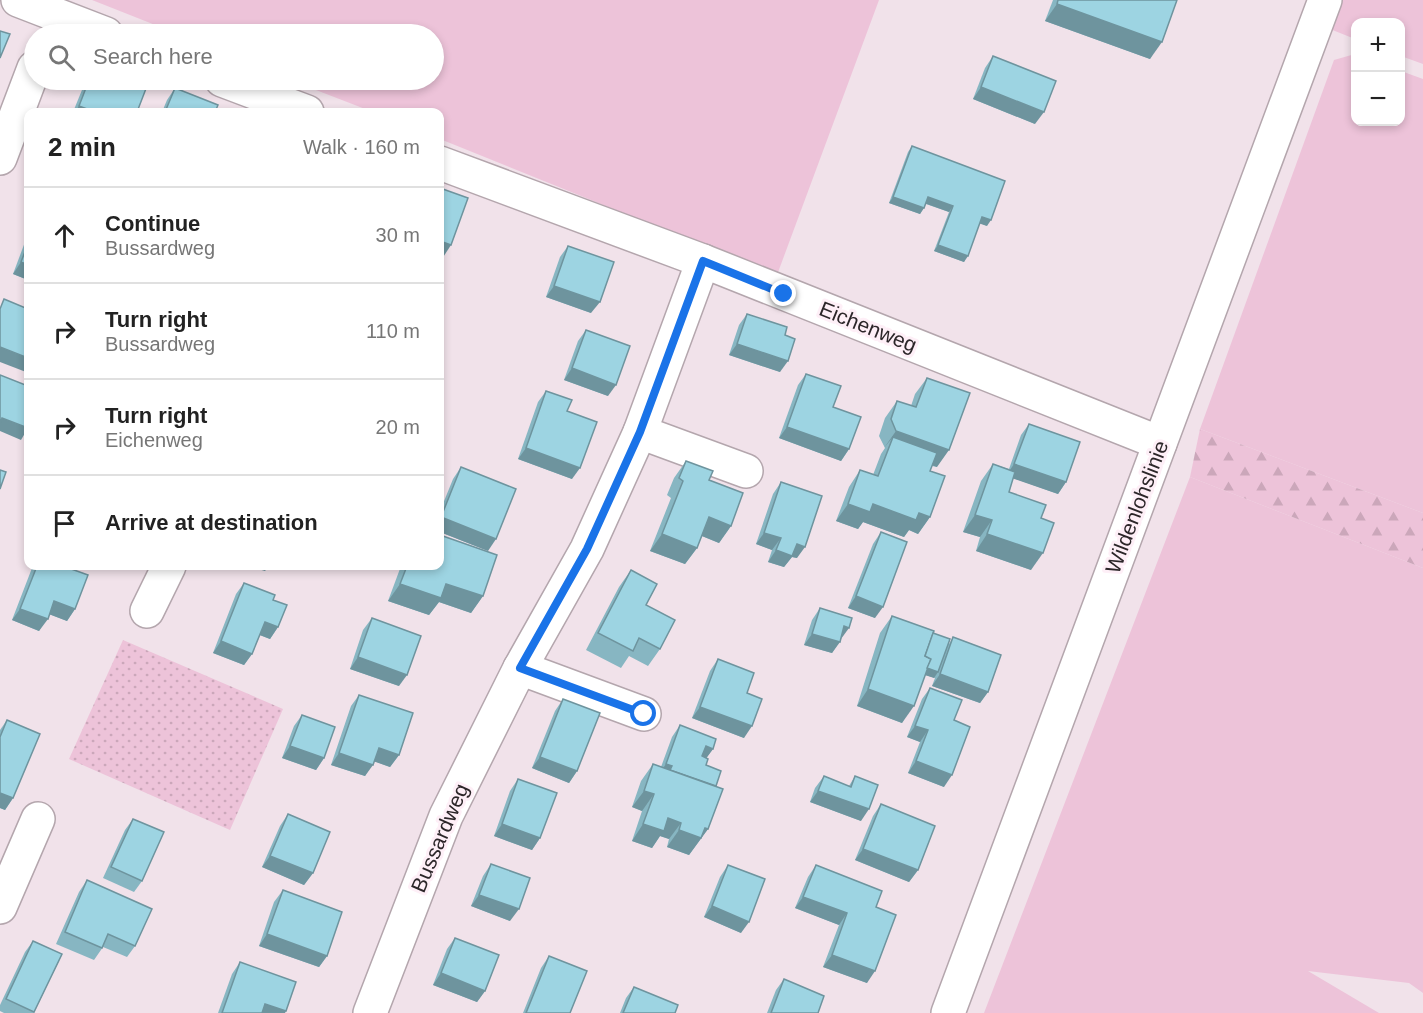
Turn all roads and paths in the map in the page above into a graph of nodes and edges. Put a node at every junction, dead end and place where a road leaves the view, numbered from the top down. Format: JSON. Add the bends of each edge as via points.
{"nodes":[{"id":1,"x":18,"y":0,"type":"edge"},
{"id":2,"x":1324,"y":0,"type":"edge"},
{"id":3,"x":51,"y":24,"type":"edge"},
{"id":4,"x":26,"y":90,"type":"edge"},
{"id":5,"x":249,"y":90,"type":"edge"},
{"id":6,"x":296,"y":108,"type":"edge"},
{"id":7,"x":0,"y":158,"type":"edge"},
{"id":8,"x":444,"y":164,"type":"edge"},
{"id":9,"x":703,"y":261,"type":"junction"},
{"id":10,"x":640,"y":432,"type":"junction"},
{"id":11,"x":1160,"y":443,"type":"junction"},
{"id":12,"x":746,"y":471,"type":"dead end"},
{"id":13,"x":167,"y":570,"type":"edge"},
{"id":14,"x":147,"y":611,"type":"dead end"},
{"id":15,"x":520,"y":668,"type":"junction"},
{"id":16,"x":644,"y":714,"type":"dead end"},
{"id":17,"x":38,"y":819,"type":"dead end"},
{"id":18,"x":0,"y":907,"type":"edge"},
{"id":19,"x":370,"y":1013,"type":"edge"},
{"id":20,"x":948,"y":1013,"type":"edge"}],
"edges":[{"from":1,"to":3,"type":"street"},
{"from":2,"to":11,"type":"street","name":"Wildenlohslinie"},
{"from":4,"to":7,"type":"street"},
{"from":5,"to":6,"type":"street"},
{"from":8,"to":9,"type":"street","name":"Eichenweg"},
{"from":9,"to":10,"type":"street","name":"Bussardweg"},
{"from":9,"to":11,"type":"street","name":"Eichenweg"},
{"from":10,"to":12,"type":"street"},
{"from":10,"to":15,"type":"street","name":"Bussardweg","via":[[587,549]]},
{"from":11,"to":20,"type":"street","name":"Wildenlohslinie"},
{"from":13,"to":14,"type":"street"},
{"from":15,"to":16,"type":"street"},
{"from":15,"to":19,"type":"street","name":"Bussardweg","via":[[446,816]]},
{"from":17,"to":18,"type":"street"}]}
